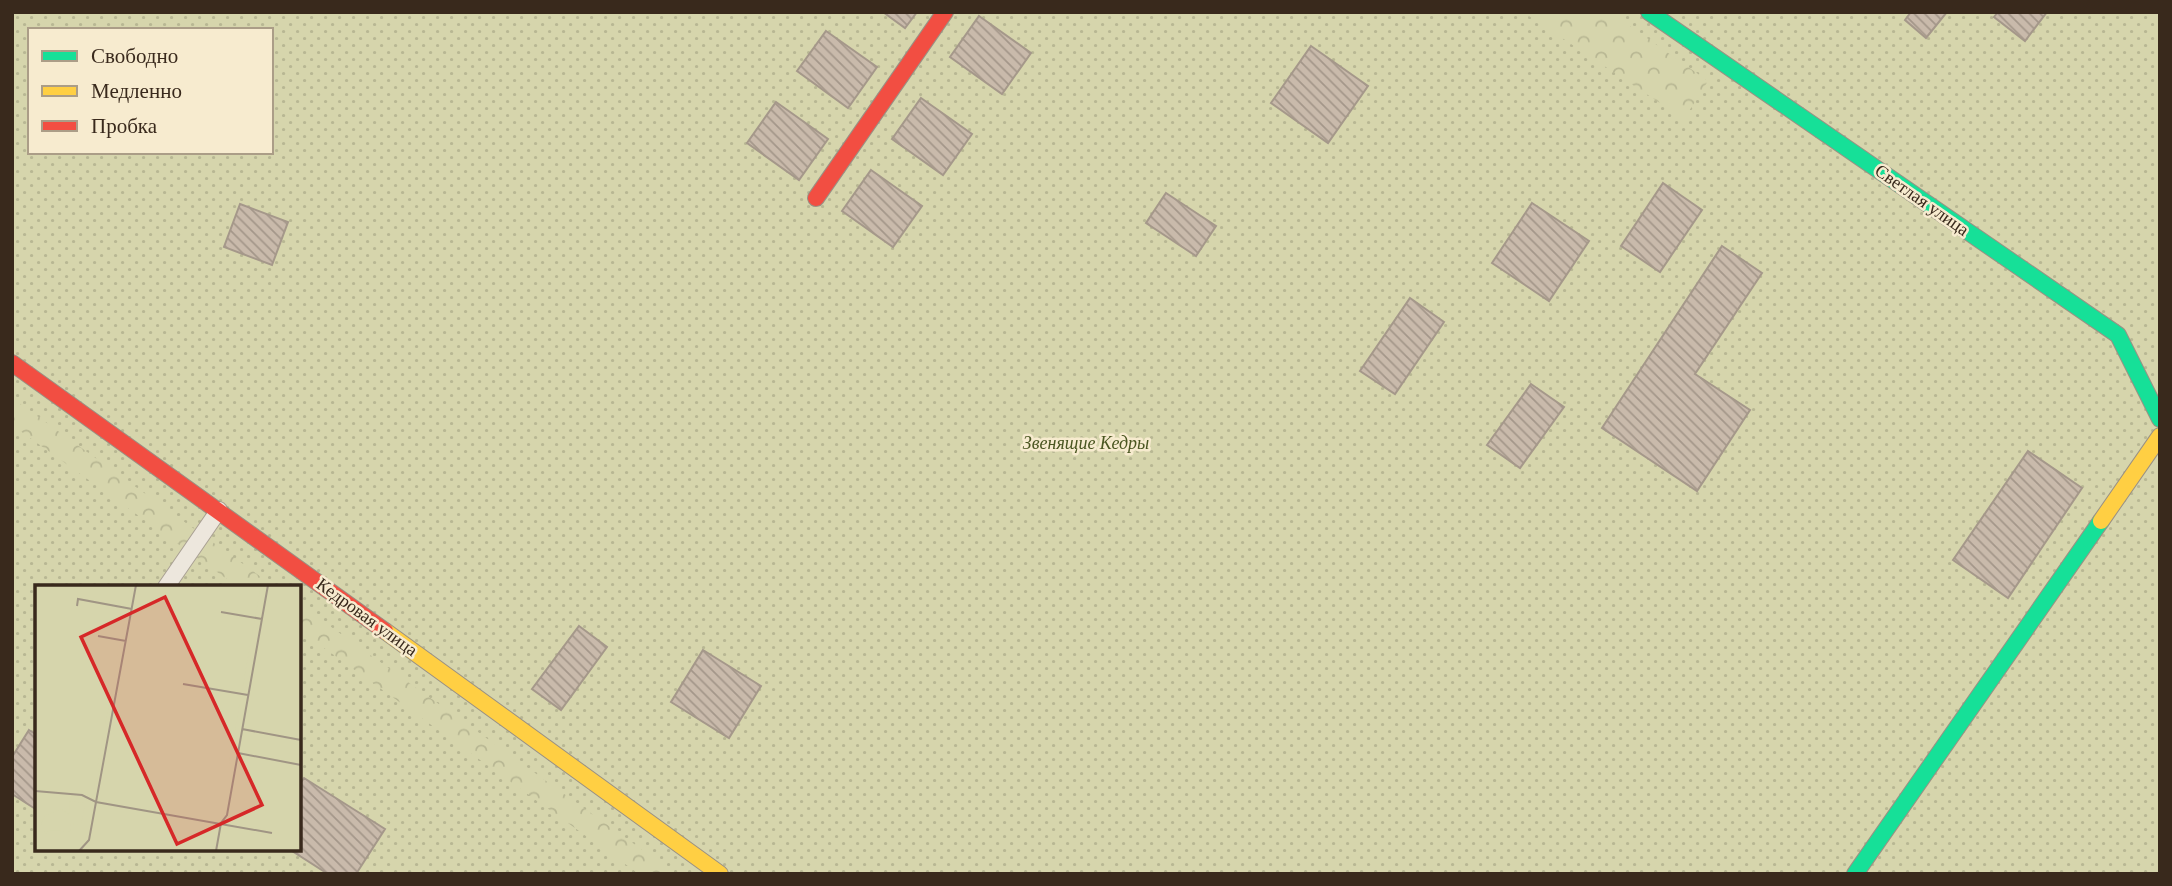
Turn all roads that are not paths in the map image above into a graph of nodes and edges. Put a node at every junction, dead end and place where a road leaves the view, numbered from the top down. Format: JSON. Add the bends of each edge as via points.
{"nodes":[{"id":1,"x":945,"y":12,"type":"edge"},
{"id":2,"x":1649,"y":12,"type":"edge"},
{"id":3,"x":816,"y":198,"type":"dead end"},
{"id":4,"x":12,"y":363,"type":"edge"},
{"id":5,"x":2160,"y":419,"type":"edge"},
{"id":6,"x":2160,"y":436,"type":"edge"},
{"id":7,"x":219,"y":510,"type":"junction"},
{"id":8,"x":167,"y":585,"type":"edge"},
{"id":9,"x":720,"y":874,"type":"edge"},
{"id":10,"x":1855,"y":874,"type":"edge"}],
"edges":[{"from":1,"to":3,"type":"street"},
{"from":2,"to":5,"type":"street","name":"Светлая улица","via":[[2118,335]]},
{"from":4,"to":7,"type":"street","name":"Кедровая улица"},
{"from":6,"to":10,"type":"street"},
{"from":7,"to":8,"type":"lane"},
{"from":7,"to":9,"type":"street","name":"Кедровая улица"}]}
